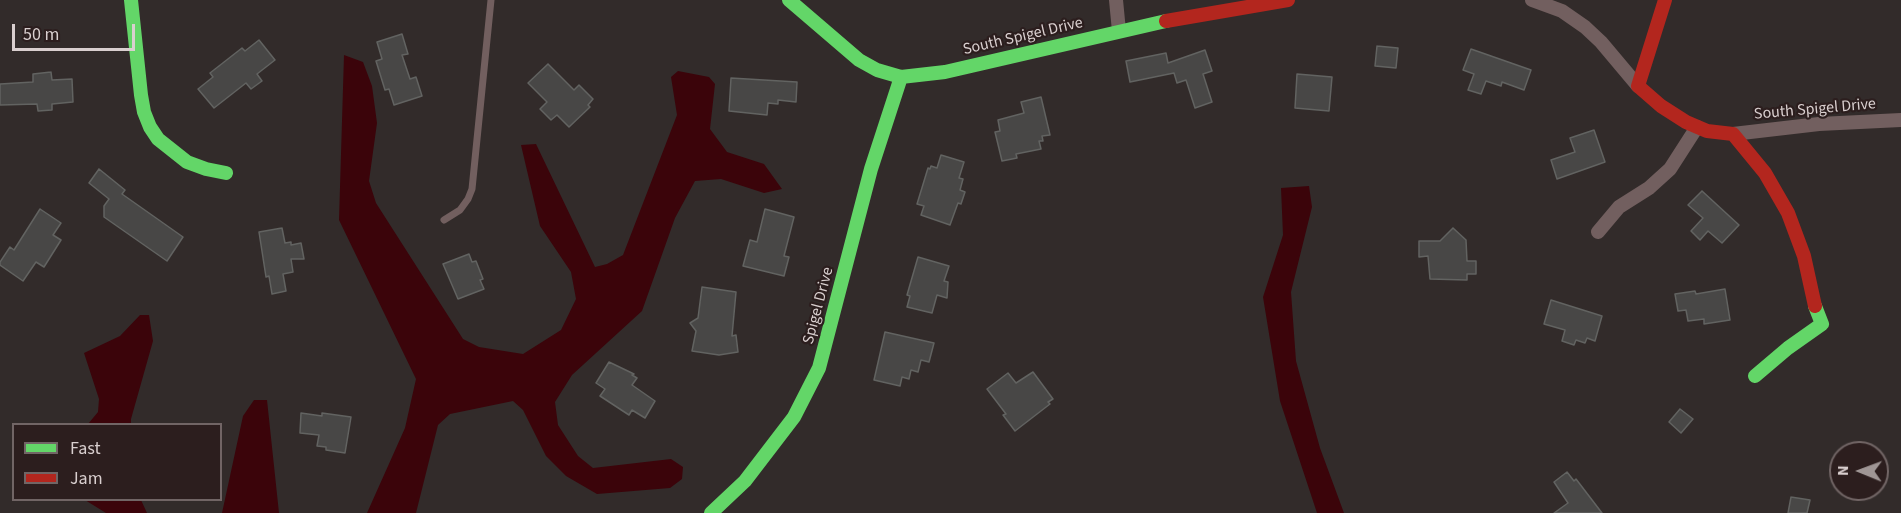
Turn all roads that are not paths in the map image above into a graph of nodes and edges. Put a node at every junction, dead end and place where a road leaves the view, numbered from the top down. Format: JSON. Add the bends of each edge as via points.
{"nodes":[{"id":1,"x":131,"y":0,"type":"edge"},
{"id":2,"x":491,"y":0,"type":"edge"},
{"id":3,"x":789,"y":0,"type":"edge"},
{"id":4,"x":1116,"y":0,"type":"edge"},
{"id":5,"x":1288,"y":0,"type":"edge"},
{"id":6,"x":1532,"y":0,"type":"edge"},
{"id":7,"x":1665,"y":0,"type":"edge"},
{"id":8,"x":1210,"y":6,"type":"edge"},
{"id":9,"x":1119,"y":31,"type":"junction"},
{"id":10,"x":901,"y":77,"type":"junction"},
{"id":11,"x":1638,"y":86,"type":"junction"},
{"id":12,"x":1901,"y":120,"type":"edge"},
{"id":13,"x":1697,"y":127,"type":"junction"},
{"id":14,"x":1733,"y":134,"type":"junction"},
{"id":15,"x":226,"y":173,"type":"dead end"},
{"id":16,"x":444,"y":220,"type":"dead end"},
{"id":17,"x":1598,"y":232,"type":"dead end"},
{"id":18,"x":1755,"y":376,"type":"dead end"},
{"id":19,"x":711,"y":513,"type":"edge"}],
"edges":[{"from":1,"to":15,"type":"street","via":[[141,95],[150,128],[187,162]]},
{"from":2,"to":16,"type":"lane","via":[[472,189],[460,210]]},
{"from":3,"to":10,"type":"street","name":"South Spigel Drive","via":[[859,60]]},
{"from":4,"to":9,"type":"street"},
{"from":5,"to":8,"type":"street","name":"South Spigel Drive"},
{"from":6,"to":11,"type":"street","name":"South Spigel Drive","via":[[1562,11],[1585,27]]},
{"from":7,"to":11,"type":"street"},
{"from":8,"to":9,"type":"street","name":"South Spigel Drive"},
{"from":9,"to":10,"type":"street","name":"South Spigel Drive","via":[[945,72]]},
{"from":10,"to":19,"type":"street","name":"Spigel Drive","via":[[871,169],[819,368],[802,403],[767,453],[745,481]]},
{"from":11,"to":13,"type":"street","name":"South Spigel Drive"},
{"from":12,"to":14,"type":"street","name":"South Spigel Drive"},
{"from":13,"to":14,"type":"street","name":"South Spigel Drive"},
{"from":13,"to":17,"type":"street","via":[[1670,169],[1619,207]]},
{"from":14,"to":18,"type":"street","name":"South Spigel Drive","via":[[1765,173],[1788,213],[1822,324]]}]}
